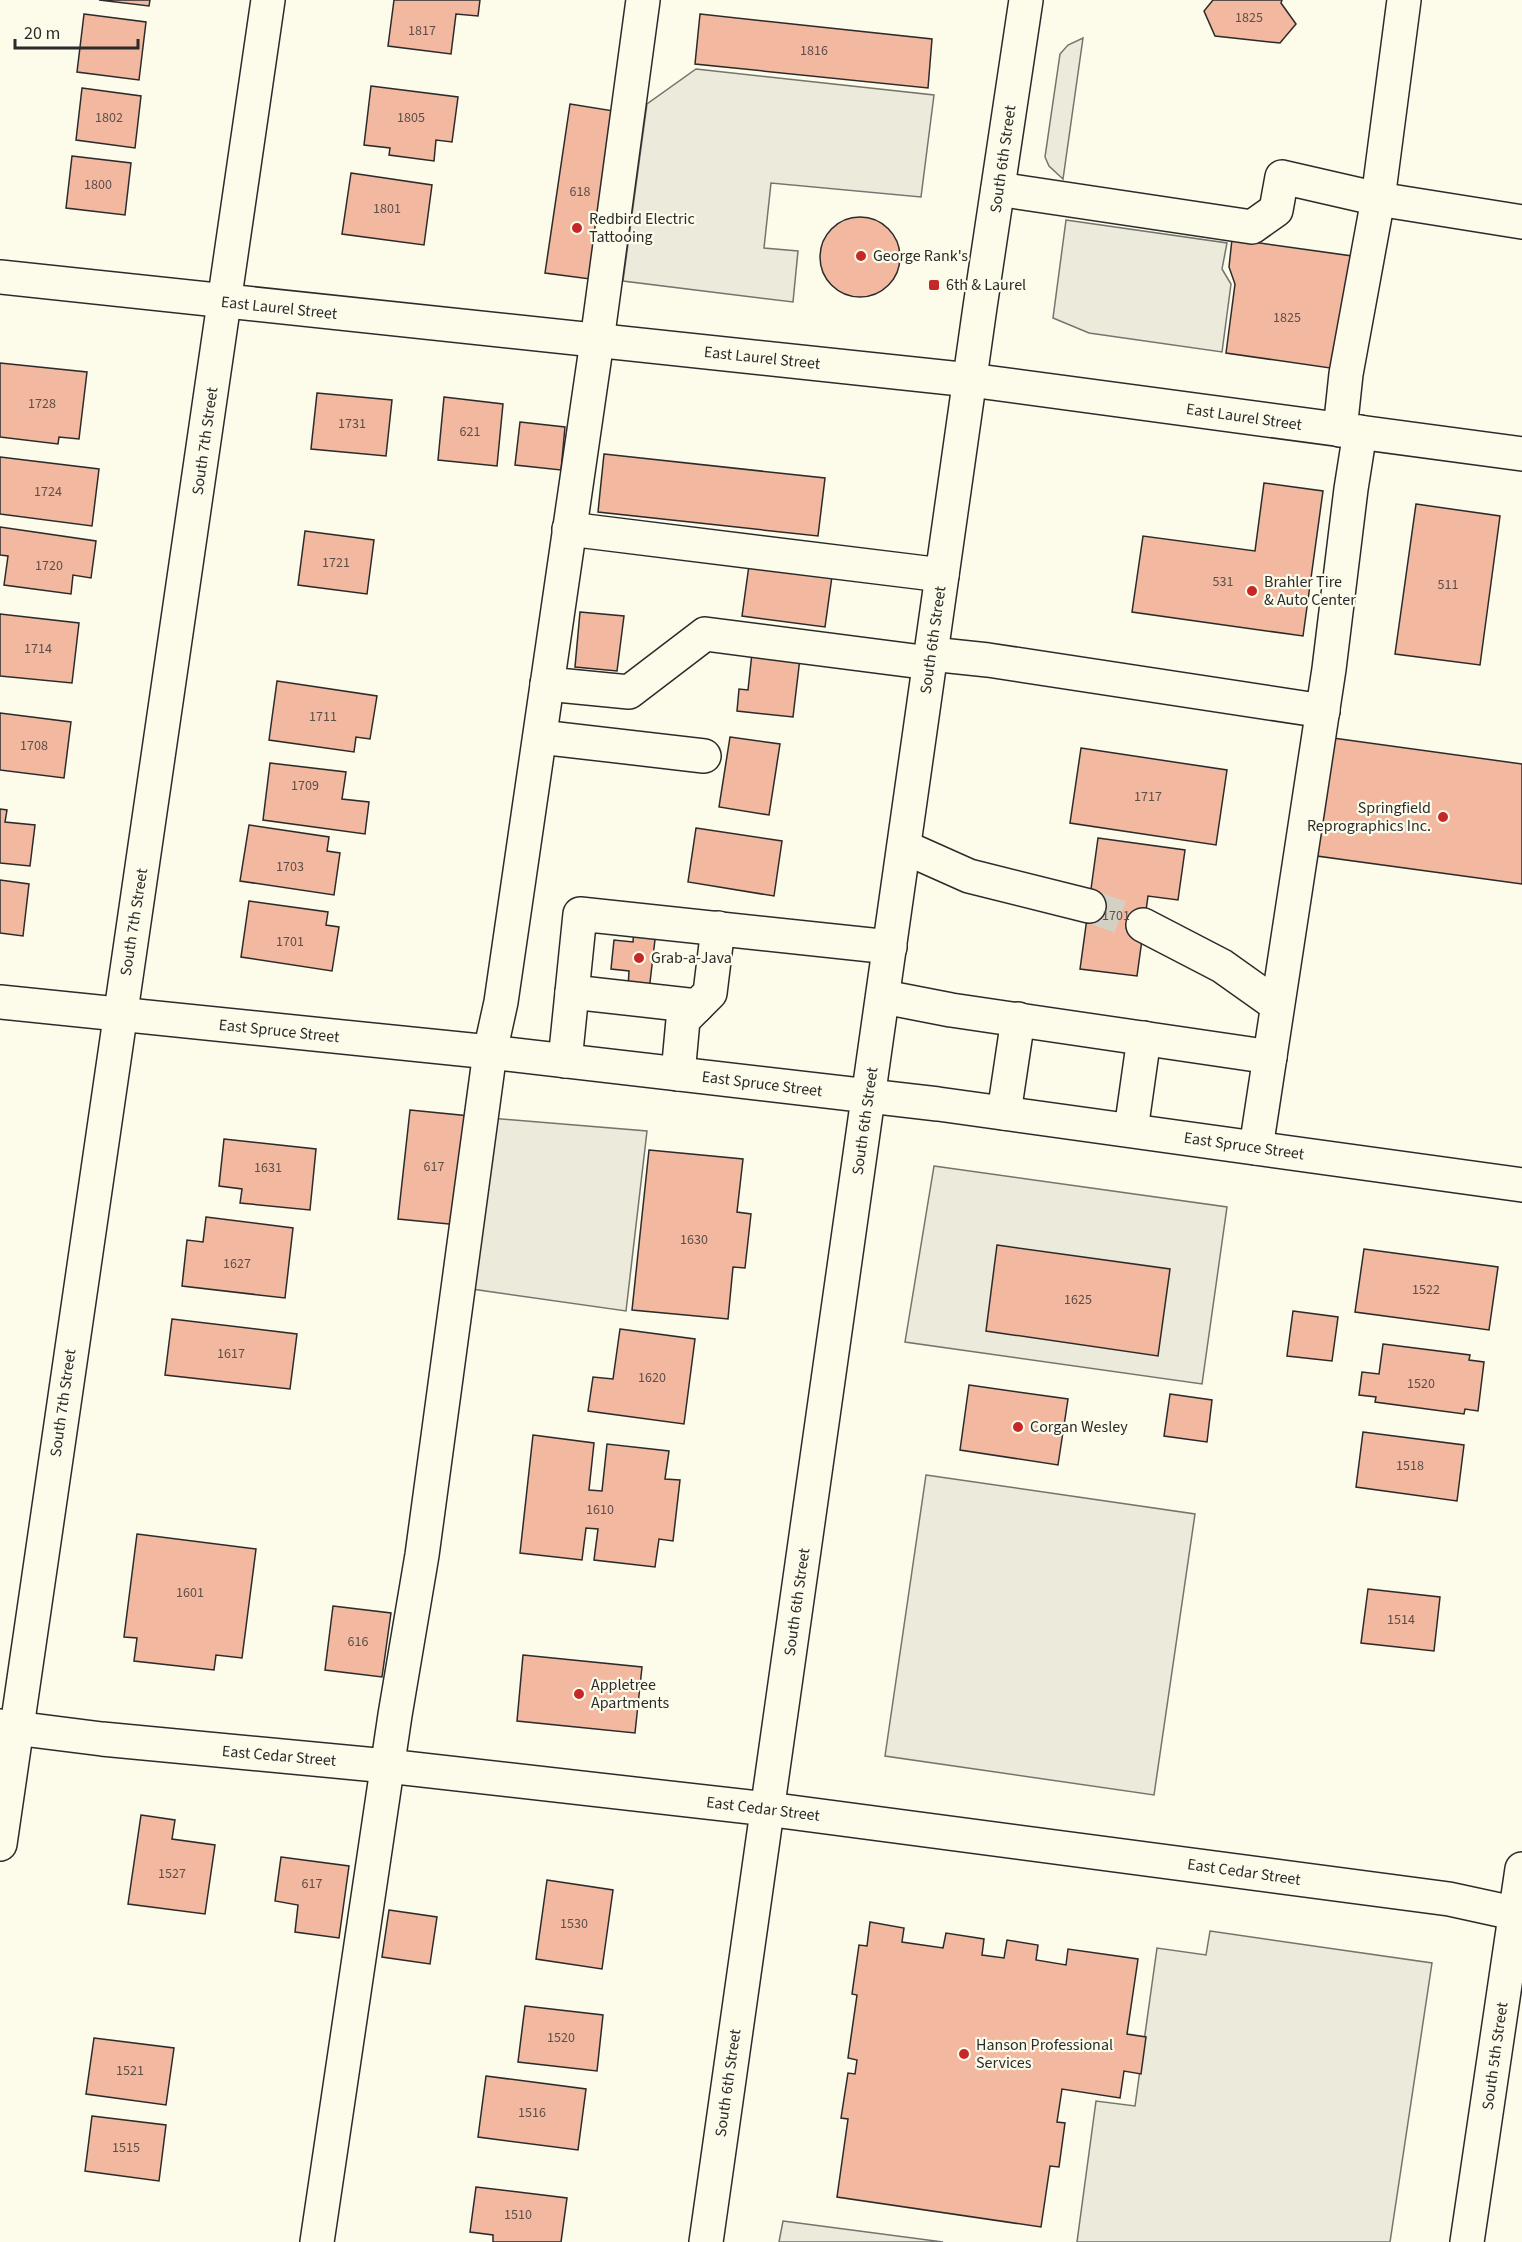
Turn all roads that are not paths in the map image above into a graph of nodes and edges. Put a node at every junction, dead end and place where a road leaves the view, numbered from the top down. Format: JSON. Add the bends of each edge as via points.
{"nodes":[{"id":1,"x":268,"y":0,"type":"edge"},
{"id":2,"x":643,"y":0,"type":"edge"},
{"id":3,"x":1026,"y":0,"type":"edge"},
{"id":4,"x":1404,"y":0,"type":"edge"},
{"id":5,"x":998,"y":189,"type":"junction"},
{"id":6,"x":1378,"y":200,"type":"junction"},
{"id":7,"x":1522,"y":222,"type":"edge"},
{"id":8,"x":0,"y":277,"type":"edge"},
{"id":9,"x":225,"y":302,"type":"junction"},
{"id":10,"x":597,"y":341,"type":"junction"},
{"id":11,"x":970,"y":380,"type":"junction"},
{"id":12,"x":1350,"y":431,"type":"junction"},
{"id":13,"x":1522,"y":454,"type":"edge"},
{"id":14,"x":569,"y":530,"type":"junction"},
{"id":15,"x":942,"y":575,"type":"junction"},
{"id":16,"x":931,"y":659,"type":"junction"},
{"id":17,"x":547,"y":684,"type":"junction"},
{"id":18,"x":1323,"y":711,"type":"junction"},
{"id":19,"x":540,"y":737,"type":"junction"},
{"id":20,"x":704,"y":756,"type":"dead end"},
{"id":21,"x":904,"y":847,"type":"junction"},
{"id":22,"x":1089,"y":906,"type":"tunnel mouth"},
{"id":23,"x":1143,"y":925,"type":"tunnel mouth"},
{"id":24,"x":718,"y":928,"type":"junction"},
{"id":25,"x":890,"y":947,"type":"junction"},
{"id":26,"x":572,"y":992,"type":"junction"},
{"id":27,"x":884,"y":997,"type":"junction"},
{"id":28,"x":0,"y":1002,"type":"edge"},
{"id":29,"x":1277,"y":1005,"type":"junction"},
{"id":30,"x":697,"y":1006,"type":"junction"},
{"id":31,"x":120,"y":1015,"type":"junction"},
{"id":32,"x":1018,"y":1019,"type":"junction"},
{"id":33,"x":1144,"y":1038,"type":"junction"},
{"id":34,"x":490,"y":1052,"type":"junction"},
{"id":35,"x":1270,"y":1057,"type":"junction"},
{"id":36,"x":565,"y":1061,"type":"junction"},
{"id":37,"x":678,"y":1074,"type":"junction"},
{"id":38,"x":868,"y":1096,"type":"junction"},
{"id":39,"x":1004,"y":1113,"type":"junction"},
{"id":40,"x":1131,"y":1130,"type":"junction"},
{"id":41,"x":1256,"y":1148,"type":"junction"},
{"id":42,"x":1522,"y":1185,"type":"edge"},
{"id":43,"x":8,"y":1727,"type":"edge"},
{"id":44,"x":387,"y":1766,"type":"junction"},
{"id":45,"x":767,"y":1809,"type":"junction"},
{"id":46,"x":0,"y":1844,"type":"edge"},
{"id":47,"x":1522,"y":1869,"type":"edge"},
{"id":48,"x":1519,"y":1914,"type":"edge"},
{"id":49,"x":317,"y":2242,"type":"edge"},
{"id":50,"x":706,"y":2242,"type":"edge"},
{"id":51,"x":1467,"y":2242,"type":"edge"}],
"edges":[{"from":1,"to":9,"type":"street","name":"South 7th Street"},
{"from":2,"to":10,"type":"street"},
{"from":3,"to":5,"type":"street","name":"South 6th Street"},
{"from":4,"to":6,"type":"street"},
{"from":5,"to":6,"type":"street","via":[[1252,227],[1276,210],[1282,177]]},
{"from":5,"to":11,"type":"street","name":"South 6th Street"},
{"from":6,"to":7,"type":"street"},
{"from":6,"to":12,"type":"street","via":[[1346,374]]},
{"from":8,"to":9,"type":"street","name":"East Laurel Street"},
{"from":9,"to":10,"type":"street","name":"East Laurel Street"},
{"from":9,"to":31,"type":"street","name":"South 7th Street"},
{"from":10,"to":11,"type":"street","name":"East Laurel Street"},
{"from":10,"to":14,"type":"street"},
{"from":11,"to":12,"type":"street","name":"East Laurel Street"},
{"from":11,"to":15,"type":"street","name":"South 6th Street"},
{"from":12,"to":13,"type":"street","name":"East Laurel Street"},
{"from":12,"to":18,"type":"street"},
{"from":14,"to":15,"type":"street"},
{"from":14,"to":17,"type":"street"},
{"from":15,"to":16,"type":"street","name":"South 6th Street"},
{"from":16,"to":17,"type":"street","via":[[705,634],[629,692]]},
{"from":16,"to":18,"type":"street","via":[[988,660]]},
{"from":16,"to":21,"type":"street","name":"South 6th Street"},
{"from":17,"to":19,"type":"street"},
{"from":18,"to":29,"type":"street"},
{"from":19,"to":20,"type":"street"},
{"from":19,"to":34,"type":"street","via":[[501,1002]]},
{"from":21,"to":22,"type":"street","via":[[969,876]]},
{"from":21,"to":25,"type":"street","name":"South 6th Street"},
{"from":23,"to":29,"type":"street","via":[[1222,966]]},
{"from":24,"to":25,"type":"street"},
{"from":24,"to":26,"type":"street","via":[[580,914]]},
{"from":24,"to":30,"type":"street","via":[[710,993]]},
{"from":25,"to":27,"type":"street","name":"South 6th Street"},
{"from":26,"to":30,"type":"street"},
{"from":26,"to":36,"type":"street"},
{"from":27,"to":32,"type":"street"},
{"from":27,"to":38,"type":"street","name":"South 6th Street"},
{"from":28,"to":31,"type":"street","name":"East Spruce Street"},
{"from":29,"to":35,"type":"street"},
{"from":30,"to":37,"type":"street","via":[[683,1020]]},
{"from":31,"to":34,"type":"street","name":"East Spruce Street"},
{"from":31,"to":43,"type":"street","name":"South 7th Street"},
{"from":32,"to":33,"type":"street"},
{"from":32,"to":39,"type":"street"},
{"from":33,"to":35,"type":"street"},
{"from":33,"to":40,"type":"street"},
{"from":34,"to":36,"type":"street","name":"East Spruce Street"},
{"from":34,"to":44,"type":"street","via":[[422,1556]]},
{"from":35,"to":41,"type":"street"},
{"from":36,"to":37,"type":"street","name":"East Spruce Street"},
{"from":37,"to":38,"type":"street","name":"East Spruce Street"},
{"from":38,"to":39,"type":"street","name":"East Spruce Street"},
{"from":38,"to":45,"type":"street","name":"South 6th Street"},
{"from":39,"to":40,"type":"street","name":"East Spruce Street"},
{"from":40,"to":41,"type":"street","name":"East Spruce Street"},
{"from":41,"to":42,"type":"street","name":"East Spruce Street"},
{"from":43,"to":44,"type":"street","name":"East Cedar Street"},
{"from":43,"to":46,"type":"street","name":"South 7th Street"},
{"from":44,"to":45,"type":"street","name":"East Cedar Street"},
{"from":44,"to":49,"type":"street"},
{"from":45,"to":48,"type":"street","name":"East Cedar Street","via":[[1449,1899]]},
{"from":45,"to":50,"type":"street","name":"South 6th Street"},
{"from":47,"to":48,"type":"street","name":"South 5th Street"},
{"from":48,"to":51,"type":"street","name":"South 5th Street"}]}
